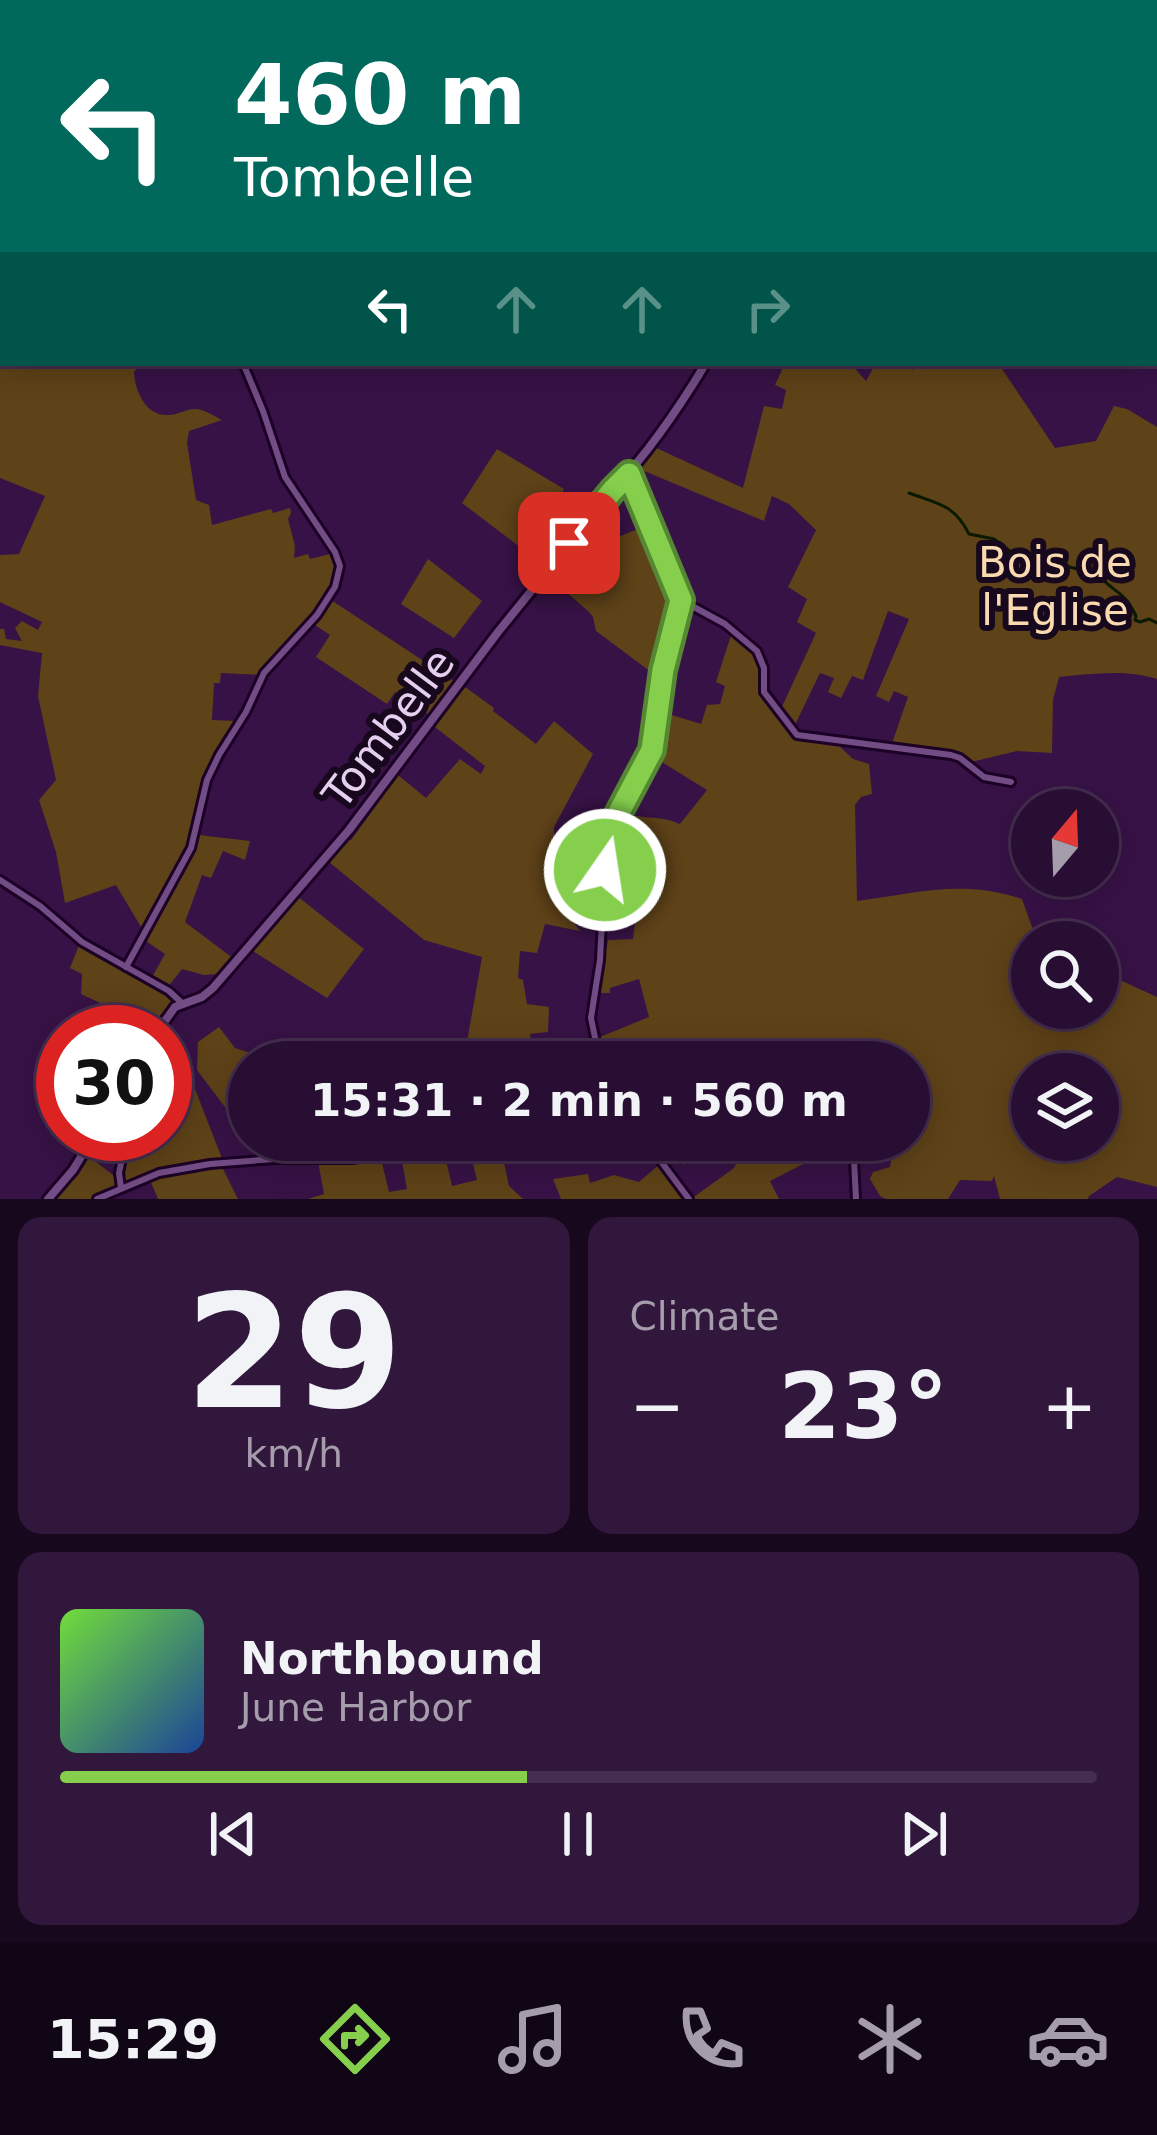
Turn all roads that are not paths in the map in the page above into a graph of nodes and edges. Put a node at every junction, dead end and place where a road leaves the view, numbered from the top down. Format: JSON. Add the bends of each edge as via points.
{"nodes":[{"id":1,"x":244,"y":366,"type":"edge"},
{"id":2,"x":704,"y":366,"type":"edge"},
{"id":3,"x":629,"y":474,"type":"junction"},
{"id":4,"x":681,"y":600,"type":"junction"},
{"id":5,"x":1011,"y":782,"type":"dead end"},
{"id":6,"x":0,"y":880,"type":"edge"},
{"id":7,"x":126,"y":967,"type":"junction"},
{"id":8,"x":183,"y":1004,"type":"joint"},
{"id":9,"x":596,"y":1041,"type":"edge"},
{"id":10,"x":78,"y":1161,"type":"edge"},
{"id":11,"x":121,"y":1161,"type":"edge"},
{"id":12,"x":258,"y":1161,"type":"edge"},
{"id":13,"x":661,"y":1161,"type":"edge"},
{"id":14,"x":855,"y":1161,"type":"edge"},
{"id":15,"x":122,"y":1188,"type":"junction"},
{"id":16,"x":48,"y":1199,"type":"edge"},
{"id":17,"x":98,"y":1199,"type":"edge"},
{"id":18,"x":689,"y":1199,"type":"edge"},
{"id":19,"x":856,"y":1199,"type":"edge"}],
"edges":[{"from":1,"to":7,"type":"street","via":[[285,477],[340,566],[327,601],[264,674],[219,754],[191,848]]},
{"from":2,"to":3,"type":"street","name":"Tombelle"},
{"from":3,"to":4,"type":"street"},
{"from":3,"to":8,"type":"street","name":"Tombelle","via":[[328,856],[213,988]]},
{"from":4,"to":5,"type":"street","via":[[757,651],[764,692],[794,733],[951,755],[984,777]]},
{"from":4,"to":9,"type":"street","via":[[652,750],[606,841]]},
{"from":6,"to":7,"type":"street"},
{"from":7,"to":8,"type":"street"},
{"from":10,"to":16,"type":"street"},
{"from":11,"to":15,"type":"street"},
{"from":12,"to":15,"type":"street","via":[[159,1173]]},
{"from":13,"to":18,"type":"street"},
{"from":14,"to":19,"type":"street"},
{"from":15,"to":17,"type":"street"}]}
